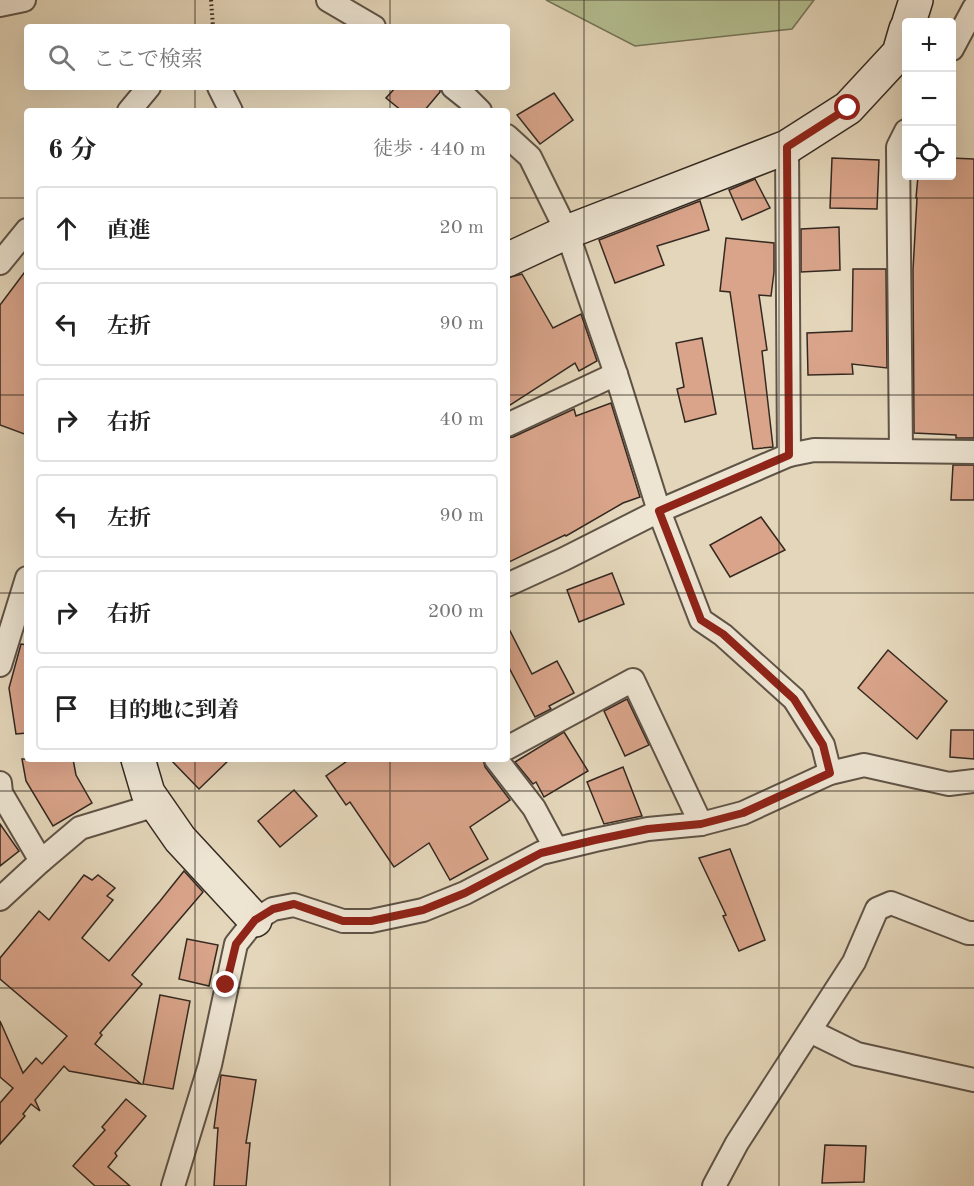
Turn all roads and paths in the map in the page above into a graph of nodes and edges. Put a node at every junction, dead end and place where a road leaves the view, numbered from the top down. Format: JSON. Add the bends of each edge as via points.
{"nodes":[{"id":1,"x":24,"y":0,"type":"edge"},
{"id":2,"x":211,"y":0,"type":"edge"},
{"id":3,"x":328,"y":0,"type":"edge"},
{"id":4,"x":916,"y":0,"type":"edge"},
{"id":5,"x":0,"y":5,"type":"edge"},
{"id":6,"x":974,"y":8,"type":"edge"},
{"id":7,"x":910,"y":18,"type":"edge"},
{"id":8,"x":213,"y":24,"type":"edge"},
{"id":9,"x":369,"y":24,"type":"edge"},
{"id":10,"x":956,"y":40,"type":"edge"},
{"id":11,"x":902,"y":42,"type":"edge"},
{"id":12,"x":146,"y":90,"type":"edge"},
{"id":13,"x":220,"y":90,"type":"edge"},
{"id":14,"x":457,"y":90,"type":"edge"},
{"id":15,"x":132,"y":108,"type":"edge"},
{"id":16,"x":230,"y":108,"type":"edge"},
{"id":17,"x":476,"y":108,"type":"edge"},
{"id":18,"x":510,"y":139,"type":"edge"},
{"id":19,"x":902,"y":139,"type":"edge"},
{"id":20,"x":787,"y":147,"type":"junction"},
{"id":21,"x":567,"y":232,"type":"junction"},
{"id":22,"x":24,"y":237,"type":"edge"},
{"id":23,"x":510,"y":259,"type":"edge"},
{"id":24,"x":0,"y":263,"type":"edge"},
{"id":25,"x":616,"y":374,"type":"junction"},
{"id":26,"x":510,"y":424,"type":"edge"},
{"id":27,"x":901,"y":451,"type":"junction"},
{"id":28,"x":974,"y":452,"type":"edge"},
{"id":29,"x":789,"y":455,"type":"junction"},
{"id":30,"x":659,"y":511,"type":"junction"},
{"id":31,"x":510,"y":584,"type":"edge"},
{"id":32,"x":24,"y":586,"type":"edge"},
{"id":33,"x":15,"y":608,"type":"edge"},
{"id":34,"x":0,"y":665,"type":"edge"},
{"id":35,"x":510,"y":746,"type":"edge"},
{"id":36,"x":139,"y":762,"type":"edge"},
{"id":37,"x":498,"y":762,"type":"edge"},
{"id":38,"x":830,"y":773,"type":"junction"},
{"id":39,"x":974,"y":782,"type":"edge"},
{"id":40,"x":0,"y":783,"type":"edge"},
{"id":41,"x":156,"y":805,"type":"junction"},
{"id":42,"x":701,"y":824,"type":"junction"},
{"id":43,"x":556,"y":849,"type":"junction"},
{"id":44,"x":41,"y":861,"type":"junction"},
{"id":45,"x":0,"y":899,"type":"edge"},
{"id":46,"x":255,"y":920,"type":"junction"},
{"id":47,"x":974,"y":933,"type":"edge"},
{"id":48,"x":810,"y":1031,"type":"junction"},
{"id":49,"x":974,"y":1080,"type":"edge"},
{"id":50,"x":173,"y":1186,"type":"edge"},
{"id":51,"x":714,"y":1186,"type":"edge"}],
"edges":[{"from":1,"to":5,"type":"street"},
{"from":2,"to":8,"type":"path"},
{"from":3,"to":9,"type":"street"},
{"from":4,"to":7,"type":"street"},
{"from":6,"to":10,"type":"street"},
{"from":11,"to":20,"type":"street","via":[[899,52],[848,108]]},
{"from":12,"to":15,"type":"street"},
{"from":13,"to":16,"type":"street"},
{"from":14,"to":17,"type":"street"},
{"from":18,"to":21,"type":"street","via":[[530,157]]},
{"from":19,"to":27,"type":"street","via":[[898,147]]},
{"from":20,"to":21,"type":"street"},
{"from":20,"to":29,"type":"street"},
{"from":21,"to":23,"type":"street"},
{"from":21,"to":25,"type":"street"},
{"from":22,"to":24,"type":"street"},
{"from":25,"to":26,"type":"street"},
{"from":25,"to":30,"type":"street"},
{"from":27,"to":28,"type":"street"},
{"from":27,"to":29,"type":"street","via":[[814,450]]},
{"from":29,"to":30,"type":"street"},
{"from":30,"to":31,"type":"street"},
{"from":30,"to":38,"type":"street","via":[[701,620],[723,634],[794,699],[823,745]]},
{"from":32,"to":33,"type":"street"},
{"from":33,"to":34,"type":"street"},
{"from":35,"to":42,"type":"street","via":[[633,680]]},
{"from":36,"to":41,"type":"street"},
{"from":37,"to":43,"type":"street","via":[[534,807]]},
{"from":38,"to":39,"type":"street","via":[[864,765],[949,784]]},
{"from":38,"to":42,"type":"street","via":[[743,813]]},
{"from":40,"to":44,"type":"street","via":[[1,793]]},
{"from":41,"to":44,"type":"street","via":[[80,828]]},
{"from":41,"to":46,"type":"street","via":[[180,839]]},
{"from":42,"to":43,"type":"street","via":[[648,829]]},
{"from":43,"to":46,"type":"street","via":[[423,910],[371,921],[343,921],[294,904],[273,909]]},
{"from":44,"to":45,"type":"street"},
{"from":46,"to":50,"type":"street","via":[[236,944],[210,1065]]},
{"from":47,"to":48,"type":"street","via":[[891,903],[877,909],[854,962]]},
{"from":48,"to":49,"type":"street","via":[[857,1054]]},
{"from":48,"to":51,"type":"street","via":[[737,1143]]}]}
